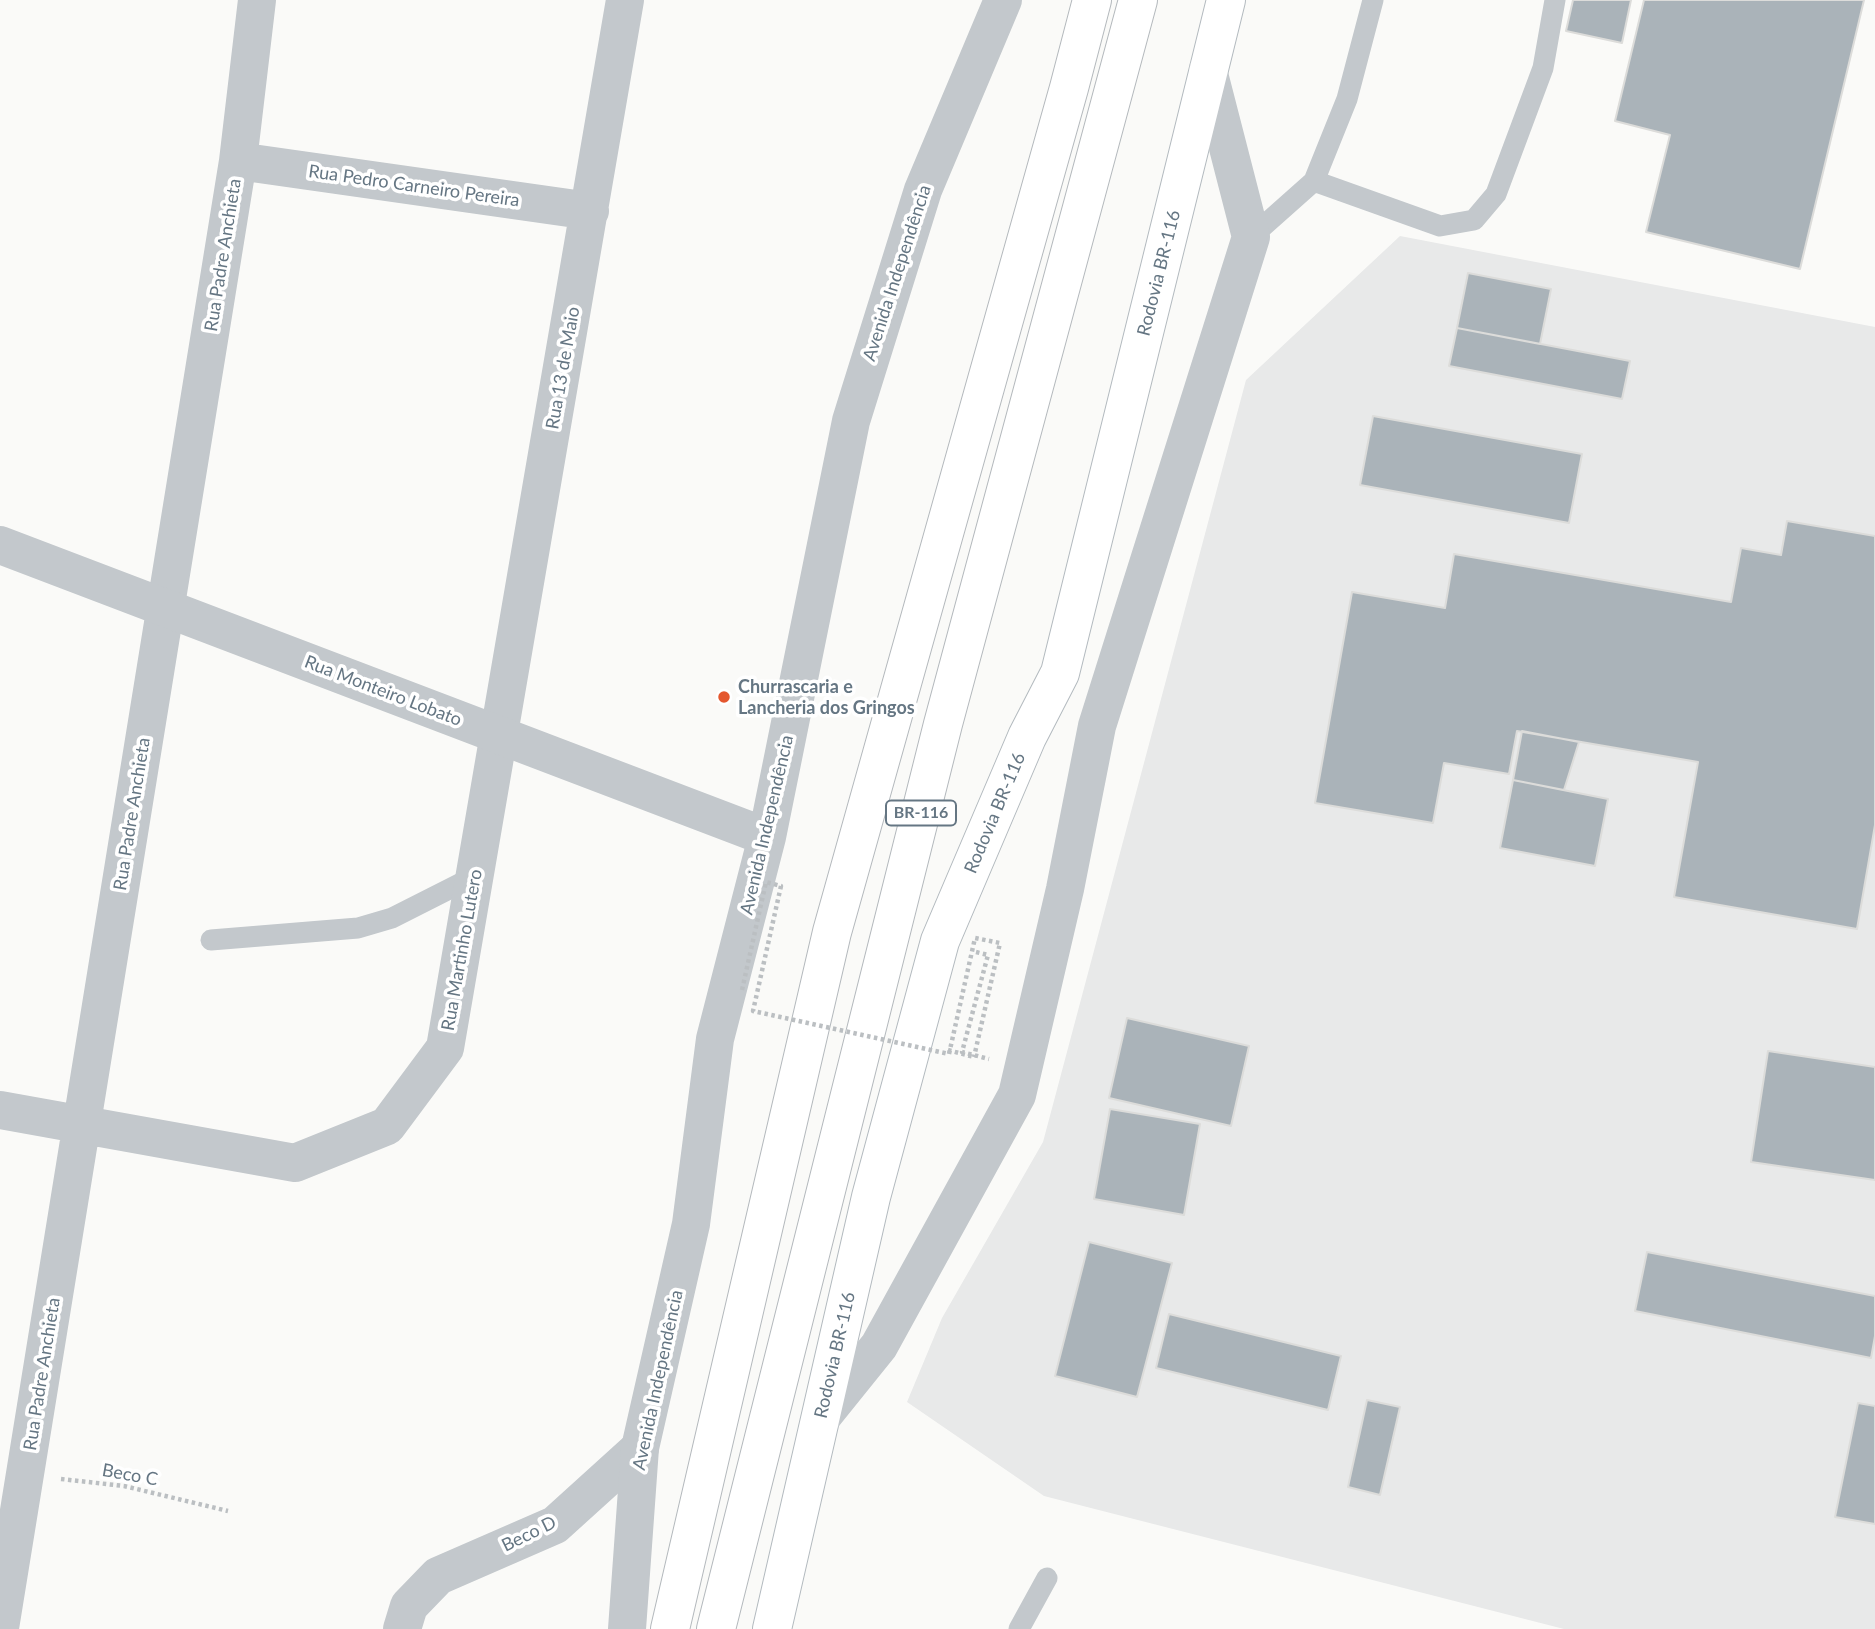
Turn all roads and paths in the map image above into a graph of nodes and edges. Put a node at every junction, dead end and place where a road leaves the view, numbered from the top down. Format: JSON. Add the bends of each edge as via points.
{"nodes":[{"id":1,"x":257,"y":0,"type":"edge"},
{"id":2,"x":625,"y":0,"type":"edge"},
{"id":3,"x":1003,"y":0,"type":"edge"},
{"id":4,"x":1082,"y":0,"type":"edge"},
{"id":5,"x":1091,"y":0,"type":"edge"},
{"id":6,"x":1138,"y":0,"type":"edge"},
{"id":7,"x":1226,"y":0,"type":"edge"},
{"id":8,"x":1373,"y":0,"type":"edge"},
{"id":9,"x":1555,"y":0,"type":"edge"},
{"id":10,"x":1208,"y":70,"type":"junction"},
{"id":11,"x":1069,"y":88,"type":"junction"},
{"id":12,"x":238,"y":161,"type":"junction"},
{"id":13,"x":1314,"y":181,"type":"junction"},
{"id":14,"x":590,"y":211,"type":"junction"},
{"id":15,"x":1251,"y":237,"type":"junction"},
{"id":16,"x":0,"y":545,"type":"edge"},
{"id":17,"x":166,"y":608,"type":"junction"},
{"id":18,"x":500,"y":736,"type":"junction"},
{"id":19,"x":767,"y":837,"type":"junction"},
{"id":20,"x":475,"y":876,"type":"junction"},
{"id":21,"x":211,"y":940,"type":"dead end"},
{"id":22,"x":742,"y":990,"type":"dead end"},
{"id":23,"x":954,"y":999,"type":"dead end"},
{"id":24,"x":941,"y":1048,"type":"dead end"},
{"id":25,"x":1024,"y":1069,"type":"junction"},
{"id":26,"x":0,"y":1110,"type":"edge"},
{"id":27,"x":82,"y":1123,"type":"junction"},
{"id":28,"x":821,"y":1418,"type":"junction"},
{"id":29,"x":640,"y":1448,"type":"junction"},
{"id":30,"x":25,"y":1475,"type":"junction"},
{"id":31,"x":228,"y":1511,"type":"dead end"},
{"id":32,"x":1047,"y":1578,"type":"dead end"},
{"id":33,"x":406,"y":1618,"type":"edge"},
{"id":34,"x":779,"y":1623,"type":"edge"},
{"id":35,"x":0,"y":1628,"type":"edge"},
{"id":36,"x":627,"y":1629,"type":"edge"},
{"id":37,"x":670,"y":1629,"type":"edge"},
{"id":38,"x":716,"y":1629,"type":"edge"},
{"id":39,"x":1018,"y":1629,"type":"edge"}],
"edges":[{"from":1,"to":12,"type":"street","name":"Rua Padre Anchieta"},
{"from":2,"to":14,"type":"street","name":"Rua 13 de Maio"},
{"from":3,"to":19,"type":"street","name":"Avenida Independência","via":[[923,190],[851,421]]},
{"from":4,"to":11,"type":"main road"},
{"from":5,"to":11,"type":"main road","number":"BR-116"},
{"from":6,"to":38,"type":"main road","number":"BR-116","via":[[943,724]]},
{"from":7,"to":10,"type":"main road","name":"Rodovia BR-116"},
{"from":8,"to":13,"type":"lane","via":[[1347,99]]},
{"from":9,"to":13,"type":"lane","via":[[1543,68],[1496,194],[1474,220],[1440,226]]},
{"from":10,"to":15,"type":"street"},
{"from":10,"to":28,"type":"main road","name":"Rodovia BR-116","via":[[1060,673],[1027,737],[940,941],[871,1197]]},
{"from":11,"to":37,"type":"main road","number":"BR-116","via":[[832,932]]},
{"from":12,"to":14,"type":"street","name":"Rua Pedro Carneiro Pereira"},
{"from":12,"to":17,"type":"street","name":"Rua Padre Anchieta"},
{"from":13,"to":15,"type":"lane"},
{"from":14,"to":18,"type":"street","name":"Rua 13 de Maio"},
{"from":15,"to":25,"type":"street","via":[[1097,726]]},
{"from":16,"to":17,"type":"street","name":"Rua Monteiro Lobato"},
{"from":17,"to":18,"type":"street","name":"Rua Monteiro Lobato"},
{"from":17,"to":27,"type":"street","name":"Rua Padre Anchieta"},
{"from":18,"to":19,"type":"street","name":"Rua Monteiro Lobato"},
{"from":18,"to":20,"type":"street","name":"Rua Martinho Lutero"},
{"from":19,"to":29,"type":"street","name":"Avenida Independência","via":[[715,1039],[691,1224]]},
{"from":20,"to":21,"type":"lane","via":[[392,918],[358,928]]},
{"from":20,"to":27,"type":"street","name":"Rua Martinho Lutero","via":[[445,1048],[387,1126],[295,1163]]},
{"from":22,"to":24,"type":"path","bridge":true,"via":[[766,882],[781,886],[753,1010],[948,1054],[975,938],[1000,943],[974,1057]]},
{"from":23,"to":25,"type":"path","via":[[968,950],[988,955],[962,1052]]},
{"from":25,"to":28,"type":"street","via":[[1017,1096],[879,1346]]},
{"from":26,"to":27,"type":"street","name":"Rua Martinho Lutero"},
{"from":27,"to":30,"type":"street","name":"Rua Padre Anchieta"},
{"from":28,"to":34,"type":"main road","name":"Rodovia BR-116"},
{"from":29,"to":33,"type":"street","name":"Beco D","via":[[555,1525],[438,1576]]},
{"from":29,"to":36,"type":"street","name":"Avenida Independência"},
{"from":30,"to":31,"type":"path","name":"Beco C","via":[[124,1486]]},
{"from":30,"to":35,"type":"street","name":"Rua Padre Anchieta"},
{"from":32,"to":39,"type":"lane"}]}
